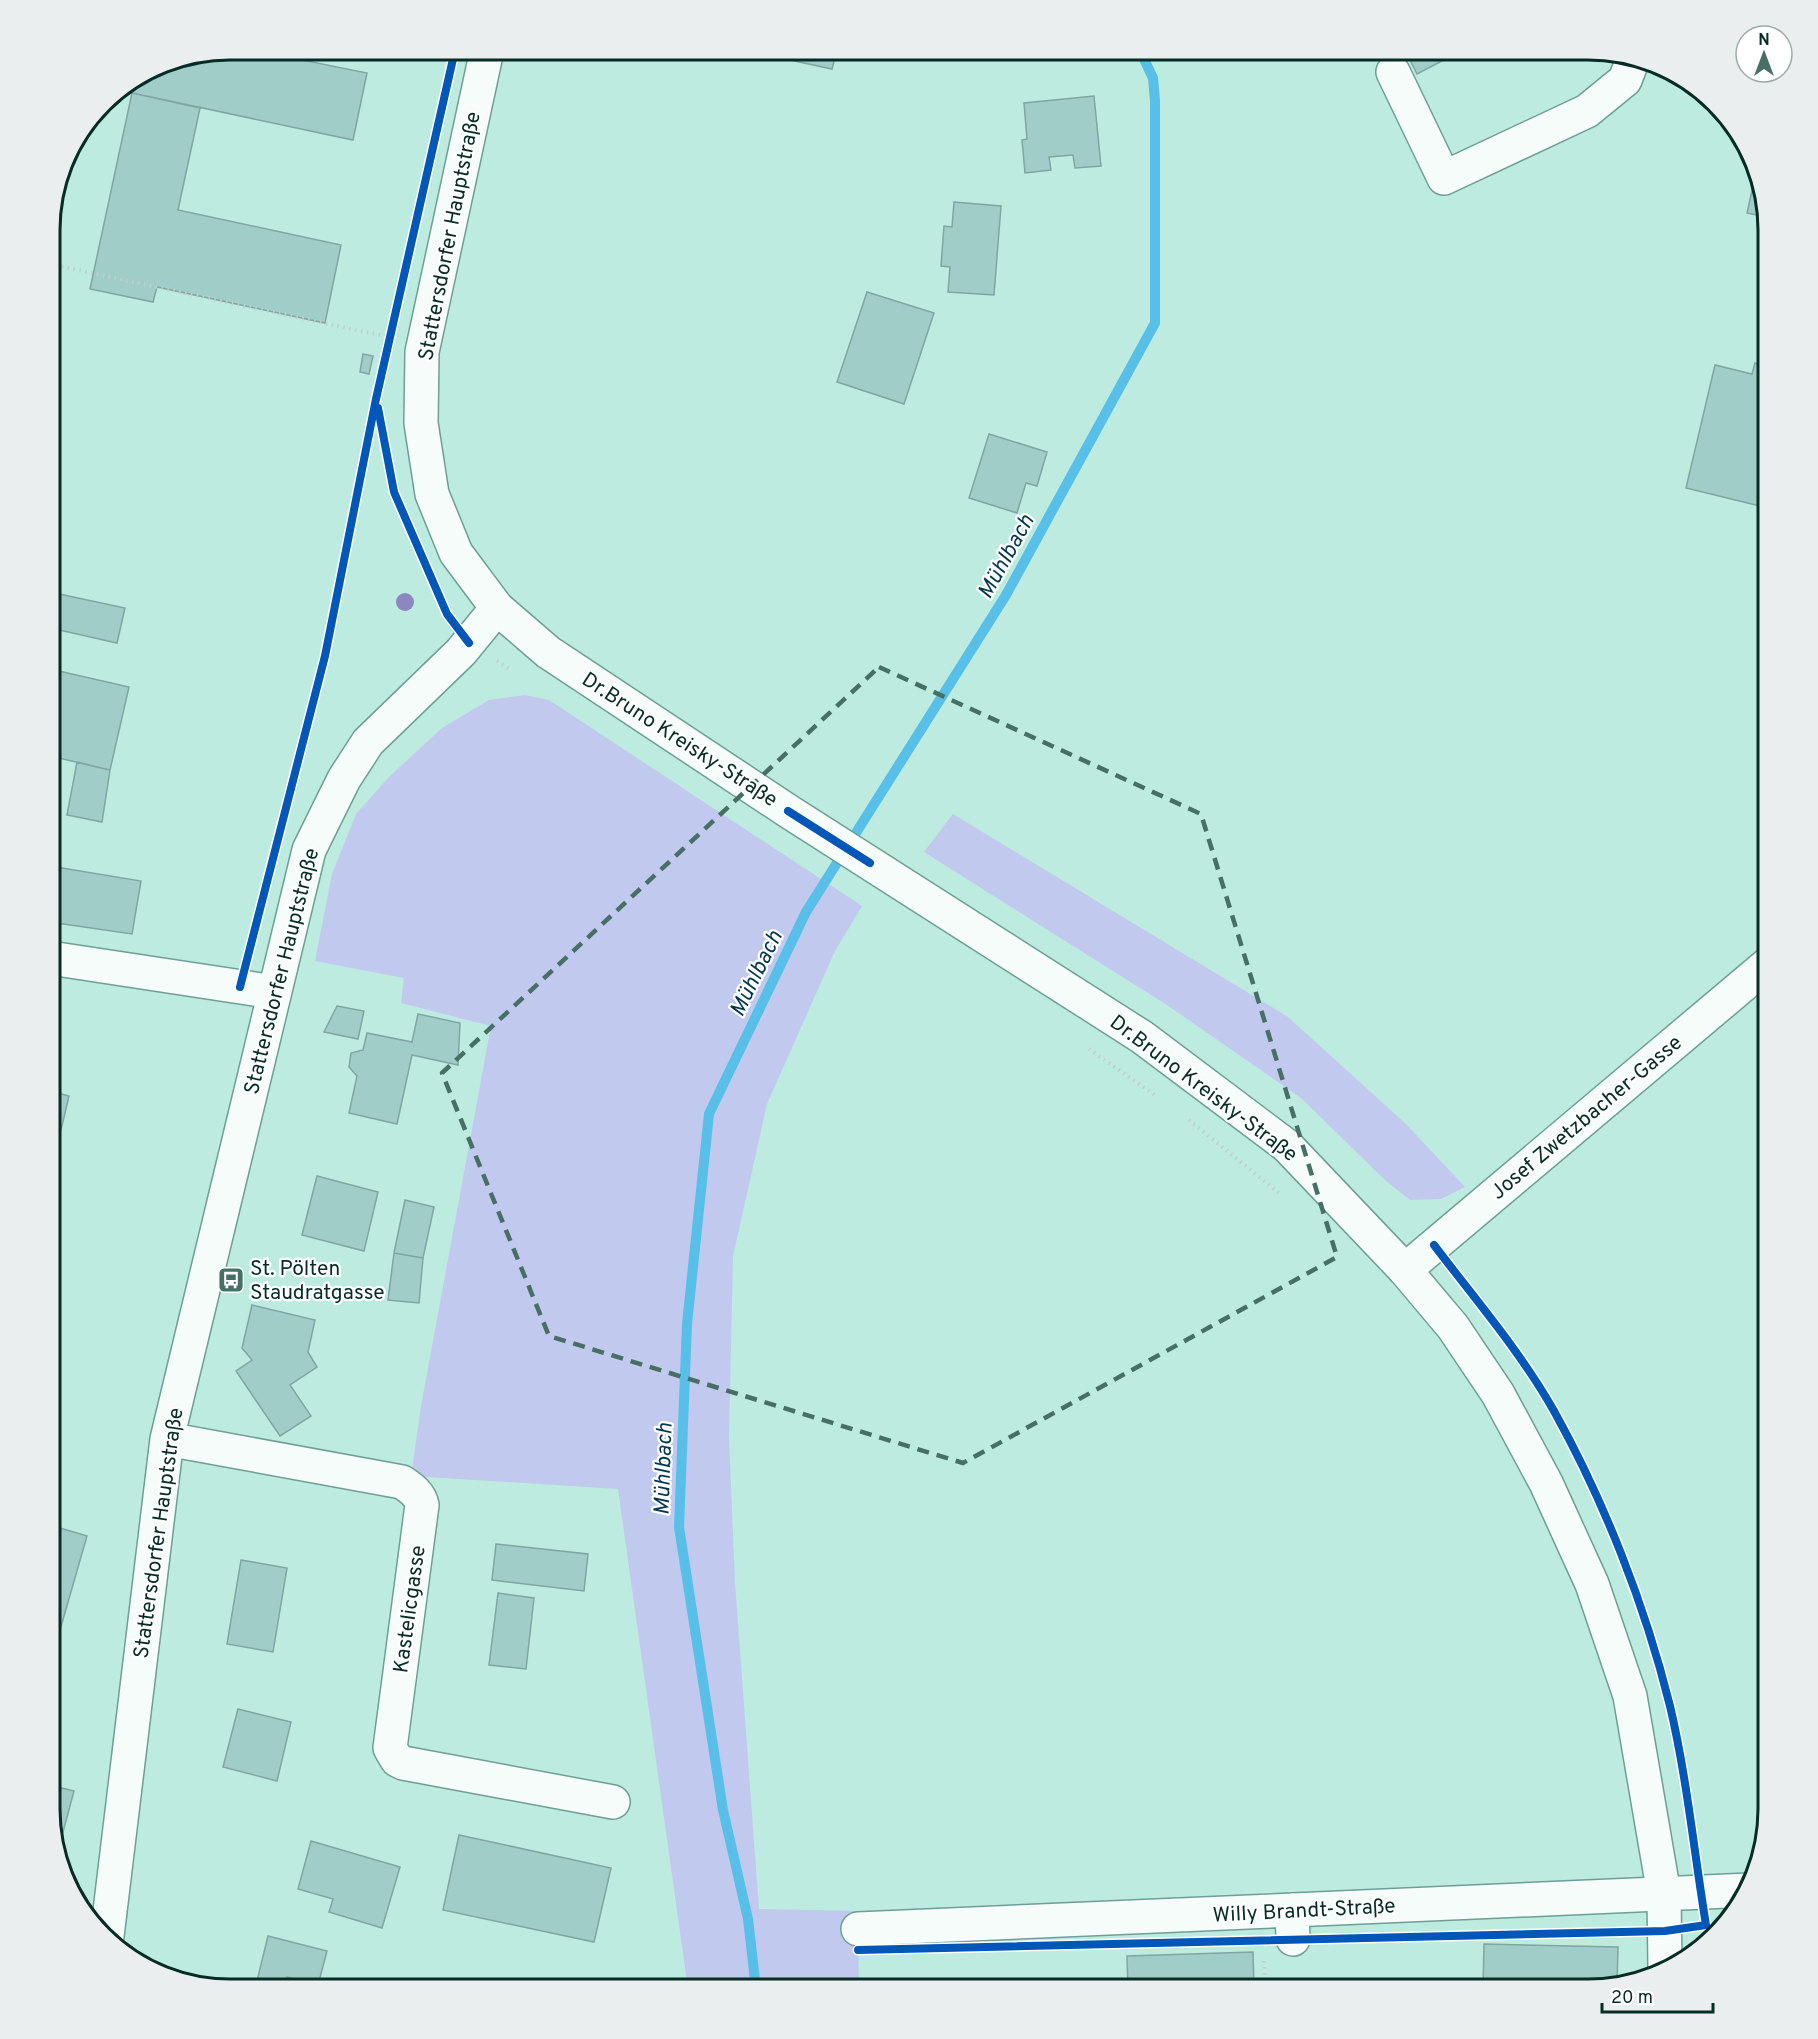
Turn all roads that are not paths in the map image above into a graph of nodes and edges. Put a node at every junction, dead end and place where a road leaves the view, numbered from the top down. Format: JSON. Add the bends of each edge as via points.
{"nodes":[{"id":1,"x":485,"y":60,"type":"edge"},
{"id":2,"x":1630,"y":66,"type":"edge"},
{"id":3,"x":1393,"y":72,"type":"dead end"},
{"id":4,"x":497,"y":608,"type":"junction"},
{"id":5,"x":60,"y":960,"type":"edge"},
{"id":6,"x":1758,"y":972,"type":"edge"},
{"id":7,"x":274,"y":992,"type":"junction"},
{"id":8,"x":1405,"y":1270,"type":"junction"},
{"id":9,"x":168,"y":1439,"type":"junction"},
{"id":10,"x":613,"y":1802,"type":"dead end"},
{"id":11,"x":1737,"y":1890,"type":"edge"},
{"id":12,"x":1664,"y":1893,"type":"junction"},
{"id":13,"x":108,"y":1927,"type":"edge"},
{"id":14,"x":858,"y":1929,"type":"dead end"},
{"id":15,"x":1665,"y":1960,"type":"edge"}],
"edges":[{"from":1,"to":4,"type":"street","name":"Stattersdorfer Hauptstraße","via":[[422,352],[421,423],[432,494],[456,553]]},
{"from":2,"to":3,"type":"street","via":[[1625,80],[1587,111],[1444,178]]},
{"from":4,"to":7,"type":"street","name":"Stattersdorfer Hauptstraße","via":[[461,652],[369,742],[344,779],[309,850]]},
{"from":4,"to":8,"type":"street","name":"Dr.Bruno Kreisky-Straße","via":[[548,652],[1142,1037],[1287,1146]]},
{"from":5,"to":7,"type":"street"},
{"from":6,"to":8,"type":"street","name":"Josef Zwetzbacher-Gasse"},
{"from":7,"to":9,"type":"street","name":"Stattersdorfer Hauptstraße"},
{"from":8,"to":12,"type":"street","name":"Dr.Bruno Kreisky-Straße","via":[[1453,1327],[1498,1394],[1546,1483],[1592,1584],[1630,1696]]},
{"from":9,"to":10,"type":"street","name":"Kastelicgasse","via":[[402,1482],[411,1487],[422,1505],[390,1748],[393,1755],[403,1763]]},
{"from":9,"to":13,"type":"street","name":"Stattersdorfer Hauptstraße"},
{"from":11,"to":12,"type":"street","name":"Willy Brandt-Straße"},
{"from":12,"to":14,"type":"street","name":"Willy Brandt-Straße","via":[[1305,1924]]},
{"from":12,"to":15,"type":"street","name":"Dr.Bruno Kreisky-Straße"}]}
